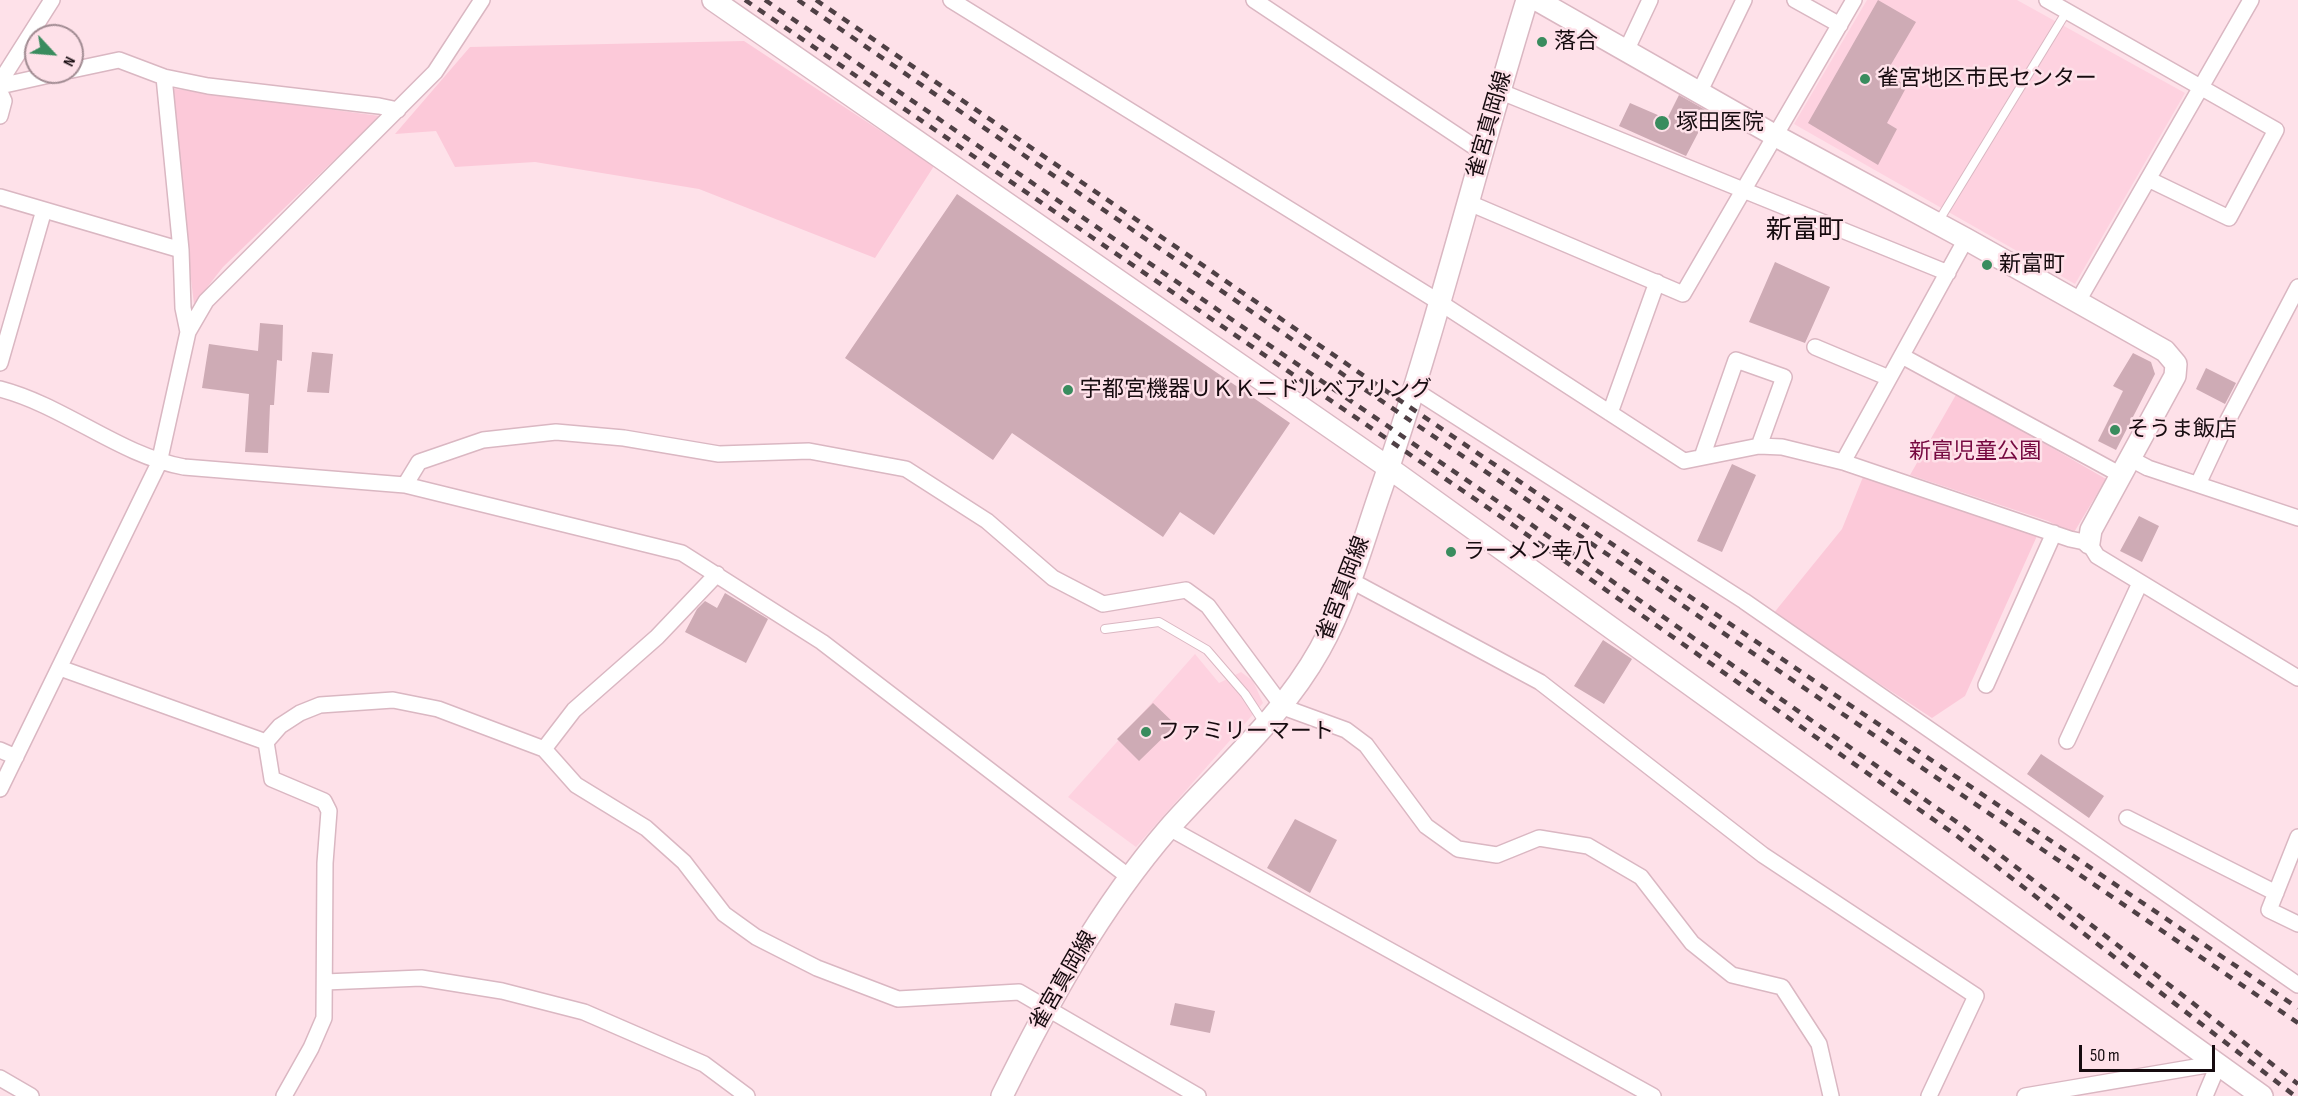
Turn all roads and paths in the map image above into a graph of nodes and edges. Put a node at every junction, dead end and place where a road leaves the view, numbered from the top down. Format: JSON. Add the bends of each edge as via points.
{"nodes":[{"id":1,"x":52,"y":0,"type":"edge"},
{"id":2,"x":482,"y":0,"type":"edge"},
{"id":3,"x":713,"y":0,"type":"edge"},
{"id":4,"x":951,"y":0,"type":"edge"},
{"id":5,"x":1254,"y":0,"type":"edge"},
{"id":6,"x":1527,"y":0,"type":"edge"},
{"id":7,"x":1537,"y":0,"type":"edge"},
{"id":8,"x":1650,"y":0,"type":"edge"},
{"id":9,"x":1744,"y":0,"type":"edge"},
{"id":10,"x":1795,"y":0,"type":"edge"},
{"id":11,"x":1854,"y":0,"type":"edge"},
{"id":12,"x":2047,"y":0,"type":"edge"},
{"id":13,"x":2251,"y":0,"type":"edge"},
{"id":14,"x":2071,"y":6,"type":"edge"},
{"id":15,"x":1840,"y":25,"type":"junction"},
{"id":16,"x":1626,"y":51,"type":"junction"},
{"id":17,"x":84,"y":67,"type":"edge"},
{"id":18,"x":164,"y":77,"type":"junction"},
{"id":19,"x":24,"y":79,"type":"edge"},
{"id":20,"x":0,"y":84,"type":"edge"},
{"id":21,"x":2200,"y":85,"type":"junction"},
{"id":22,"x":1499,"y":91,"type":"junction"},
{"id":23,"x":0,"y":92,"type":"edge"},
{"id":24,"x":1699,"y":93,"type":"junction"},
{"id":25,"x":398,"y":110,"type":"junction"},
{"id":26,"x":0,"y":116,"type":"edge"},
{"id":27,"x":1774,"y":135,"type":"junction"},
{"id":28,"x":1482,"y":152,"type":"junction"},
{"id":29,"x":2148,"y":179,"type":"junction"},
{"id":30,"x":1743,"y":190,"type":"junction"},
{"id":31,"x":0,"y":197,"type":"edge"},
{"id":32,"x":1467,"y":202,"type":"junction"},
{"id":33,"x":44,"y":210,"type":"junction"},
{"id":34,"x":1937,"y":223,"type":"junction"},
{"id":35,"x":1966,"y":239,"type":"junction"},
{"id":36,"x":181,"y":250,"type":"junction"},
{"id":37,"x":1947,"y":273,"type":"junction"},
{"id":38,"x":1657,"y":282,"type":"junction"},
{"id":39,"x":2298,"y":287,"type":"edge"},
{"id":40,"x":2078,"y":301,"type":"junction"},
{"id":41,"x":1439,"y":302,"type":"junction"},
{"id":42,"x":188,"y":332,"type":"junction"},
{"id":43,"x":1815,"y":347,"type":"dead end"},
{"id":44,"x":1902,"y":356,"type":"junction"},
{"id":45,"x":0,"y":363,"type":"edge"},
{"id":46,"x":1889,"y":378,"type":"junction"},
{"id":47,"x":0,"y":389,"type":"edge"},
{"id":48,"x":1413,"y":389,"type":"junction"},
{"id":49,"x":1610,"y":413,"type":"junction"},
{"id":50,"x":1759,"y":446,"type":"junction"},
{"id":51,"x":1702,"y":457,"type":"junction"},
{"id":52,"x":1843,"y":462,"type":"junction"},
{"id":53,"x":159,"y":463,"type":"junction"},
{"id":54,"x":2126,"y":467,"type":"junction"},
{"id":55,"x":1389,"y":468,"type":"junction"},
{"id":56,"x":2198,"y":484,"type":"junction"},
{"id":57,"x":405,"y":486,"type":"junction"},
{"id":58,"x":2298,"y":518,"type":"edge"},
{"id":59,"x":2054,"y":533,"type":"junction"},
{"id":60,"x":2089,"y":543,"type":"junction"},
{"id":61,"x":717,"y":574,"type":"junction"},
{"id":62,"x":1350,"y":580,"type":"junction"},
{"id":63,"x":2140,"y":583,"type":"junction"},
{"id":64,"x":1105,"y":629,"type":"dead end"},
{"id":65,"x":60,"y":668,"type":"junction"},
{"id":66,"x":2298,"y":678,"type":"edge"},
{"id":67,"x":1986,"y":685,"type":"dead end"},
{"id":68,"x":1283,"y":707,"type":"junction"},
{"id":69,"x":1266,"y":725,"type":"junction"},
{"id":70,"x":2067,"y":741,"type":"dead end"},
{"id":71,"x":266,"y":742,"type":"junction"},
{"id":72,"x":544,"y":749,"type":"junction"},
{"id":73,"x":0,"y":750,"type":"edge"},
{"id":74,"x":16,"y":757,"type":"junction"},
{"id":75,"x":0,"y":789,"type":"edge"},
{"id":76,"x":2127,"y":818,"type":"dead end"},
{"id":77,"x":1169,"y":828,"type":"junction"},
{"id":78,"x":2298,"y":837,"type":"edge"},
{"id":79,"x":1129,"y":877,"type":"junction"},
{"id":80,"x":2276,"y":893,"type":"junction"},
{"id":81,"x":2298,"y":924,"type":"edge"},
{"id":82,"x":325,"y":982,"type":"junction"},
{"id":83,"x":2298,"y":986,"type":"edge"},
{"id":84,"x":1045,"y":1009,"type":"junction"},
{"id":85,"x":2219,"y":1063,"type":"junction"},
{"id":86,"x":0,"y":1078,"type":"edge"},
{"id":87,"x":1934,"y":1095,"type":"edge"},
{"id":88,"x":31,"y":1096,"type":"edge"},
{"id":89,"x":284,"y":1096,"type":"edge"},
{"id":90,"x":747,"y":1096,"type":"edge"},
{"id":91,"x":1002,"y":1096,"type":"edge"},
{"id":92,"x":1198,"y":1096,"type":"edge"},
{"id":93,"x":1653,"y":1096,"type":"edge"},
{"id":94,"x":1831,"y":1096,"type":"edge"},
{"id":95,"x":2025,"y":1096,"type":"edge"},
{"id":96,"x":2205,"y":1096,"type":"edge"},
{"id":97,"x":2262,"y":1096,"type":"edge"}],
"edges":[{"from":1,"to":20,"type":"street"},
{"from":2,"to":25,"type":"street","via":[[435,72]]},
{"from":3,"to":55,"type":"street"},
{"from":4,"to":41,"type":"street"},
{"from":5,"to":28,"type":"street"},
{"from":6,"to":22,"type":"street","name":"雀宮真岡線"},
{"from":7,"to":16,"type":"street"},
{"from":8,"to":16,"type":"street"},
{"from":9,"to":24,"type":"street"},
{"from":10,"to":15,"type":"street"},
{"from":11,"to":15,"type":"street"},
{"from":12,"to":14,"type":"street"},
{"from":13,"to":21,"type":"street"},
{"from":14,"to":21,"type":"street"},
{"from":14,"to":34,"type":"lane"},
{"from":15,"to":27,"type":"street"},
{"from":16,"to":24,"type":"street"},
{"from":17,"to":18,"type":"street","via":[[119,60]]},
{"from":18,"to":25,"type":"street"},
{"from":18,"to":36,"type":"street"},
{"from":19,"to":20,"type":"street"},
{"from":21,"to":29,"type":"street"},
{"from":21,"to":29,"type":"street","via":[[2276,130],[2229,218]]},
{"from":22,"to":28,"type":"street","name":"雀宮真岡線"},
{"from":22,"to":30,"type":"street"},
{"from":23,"to":26,"type":"street","via":[[4,101]]},
{"from":24,"to":27,"type":"street"},
{"from":25,"to":42,"type":"street","via":[[206,301]]},
{"from":27,"to":30,"type":"street"},
{"from":27,"to":34,"type":"street"},
{"from":28,"to":32,"type":"street","name":"雀宮真岡線"},
{"from":29,"to":40,"type":"street"},
{"from":30,"to":37,"type":"street"},
{"from":30,"to":38,"type":"street","via":[[1683,294]]},
{"from":31,"to":33,"type":"street"},
{"from":32,"to":38,"type":"street"},
{"from":32,"to":41,"type":"street","name":"雀宮真岡線"},
{"from":33,"to":36,"type":"street"},
{"from":33,"to":45,"type":"street"},
{"from":34,"to":35,"type":"street"},
{"from":35,"to":37,"type":"street"},
{"from":35,"to":40,"type":"street"},
{"from":36,"to":42,"type":"street"},
{"from":37,"to":44,"type":"street"},
{"from":38,"to":49,"type":"street"},
{"from":39,"to":56,"type":"street"},
{"from":40,"to":54,"type":"street","via":[[2165,351],[2176,364],[2175,376]]},
{"from":41,"to":48,"type":"street","name":"雀宮真岡線"},
{"from":41,"to":49,"type":"street"},
{"from":42,"to":53,"type":"street"},
{"from":43,"to":46,"type":"street"},
{"from":44,"to":46,"type":"street"},
{"from":44,"to":54,"type":"street"},
{"from":46,"to":52,"type":"street"},
{"from":47,"to":53,"type":"street","via":[[33,400]]},
{"from":48,"to":55,"type":"street","name":"雀宮真岡線"},
{"from":48,"to":83,"type":"street","via":[[1744,602]]},
{"from":49,"to":51,"type":"street","via":[[1684,461]]},
{"from":50,"to":51,"type":"street"},
{"from":50,"to":51,"type":"street","via":[[1784,377],[1736,360]]},
{"from":50,"to":52,"type":"street","via":[[1782,447]]},
{"from":52,"to":59,"type":"street"},
{"from":53,"to":57,"type":"street"},
{"from":53,"to":65,"type":"street"},
{"from":54,"to":56,"type":"street","via":[[2148,468]]},
{"from":54,"to":60,"type":"street","via":[[2091,530]]},
{"from":55,"to":62,"type":"street","name":"雀宮真岡線"},
{"from":55,"to":85,"type":"street"},
{"from":56,"to":58,"type":"street"},
{"from":57,"to":61,"type":"street","via":[[682,553]]},
{"from":57,"to":68,"type":"street","via":[[419,462],[483,440],[556,432],[624,438],[719,454],[809,451],[906,469],[987,521],[1053,578],[1103,604],[1186,590],[1208,606]]},
{"from":59,"to":60,"type":"street"},
{"from":59,"to":67,"type":"street"},
{"from":60,"to":63,"type":"street","via":[[2097,556]]},
{"from":61,"to":72,"type":"street","via":[[657,637],[574,710]]},
{"from":61,"to":79,"type":"street","via":[[822,642]]},
{"from":62,"to":68,"type":"street","name":"雀宮真岡線","via":[[1322,647]]},
{"from":62,"to":87,"type":"street","via":[[1540,681],[1763,855],[1976,996]]},
{"from":63,"to":66,"type":"street"},
{"from":63,"to":70,"type":"street"},
{"from":64,"to":69,"type":"lane","via":[[1159,622],[1207,650]]},
{"from":65,"to":71,"type":"street"},
{"from":65,"to":74,"type":"street"},
{"from":68,"to":69,"type":"street","name":"雀宮真岡線"},
{"from":68,"to":94,"type":"street","via":[[1346,730],[1366,745],[1426,826],[1458,849],[1497,855],[1539,838],[1588,846],[1641,877],[1692,943],[1732,975],[1782,987],[1819,1044]]},
{"from":69,"to":77,"type":"street","name":"雀宮真岡線"},
{"from":71,"to":72,"type":"street","via":[[280,726],[320,705],[393,700],[438,709]]},
{"from":71,"to":82,"type":"street","via":[[272,779],[328,806]]},
{"from":72,"to":84,"type":"street","via":[[576,785],[646,828],[684,862],[724,914],[756,937],[817,968],[898,999],[1019,992]]},
{"from":73,"to":74,"type":"street"},
{"from":74,"to":75,"type":"street"},
{"from":76,"to":80,"type":"street"},
{"from":77,"to":79,"type":"street","name":"雀宮真岡線"},
{"from":77,"to":93,"type":"street"},
{"from":78,"to":80,"type":"street"},
{"from":79,"to":84,"type":"street","name":"雀宮真岡線"},
{"from":80,"to":81,"type":"street","via":[[2269,910]]},
{"from":82,"to":89,"type":"street","via":[[322,1024]]},
{"from":82,"to":90,"type":"street","via":[[421,978],[584,1012],[704,1064]]},
{"from":84,"to":91,"type":"street","name":"雀宮真岡線"},
{"from":84,"to":92,"type":"street"},
{"from":85,"to":95,"type":"street"},
{"from":85,"to":96,"type":"street"},
{"from":85,"to":97,"type":"street"},
{"from":86,"to":88,"type":"street"}]}
